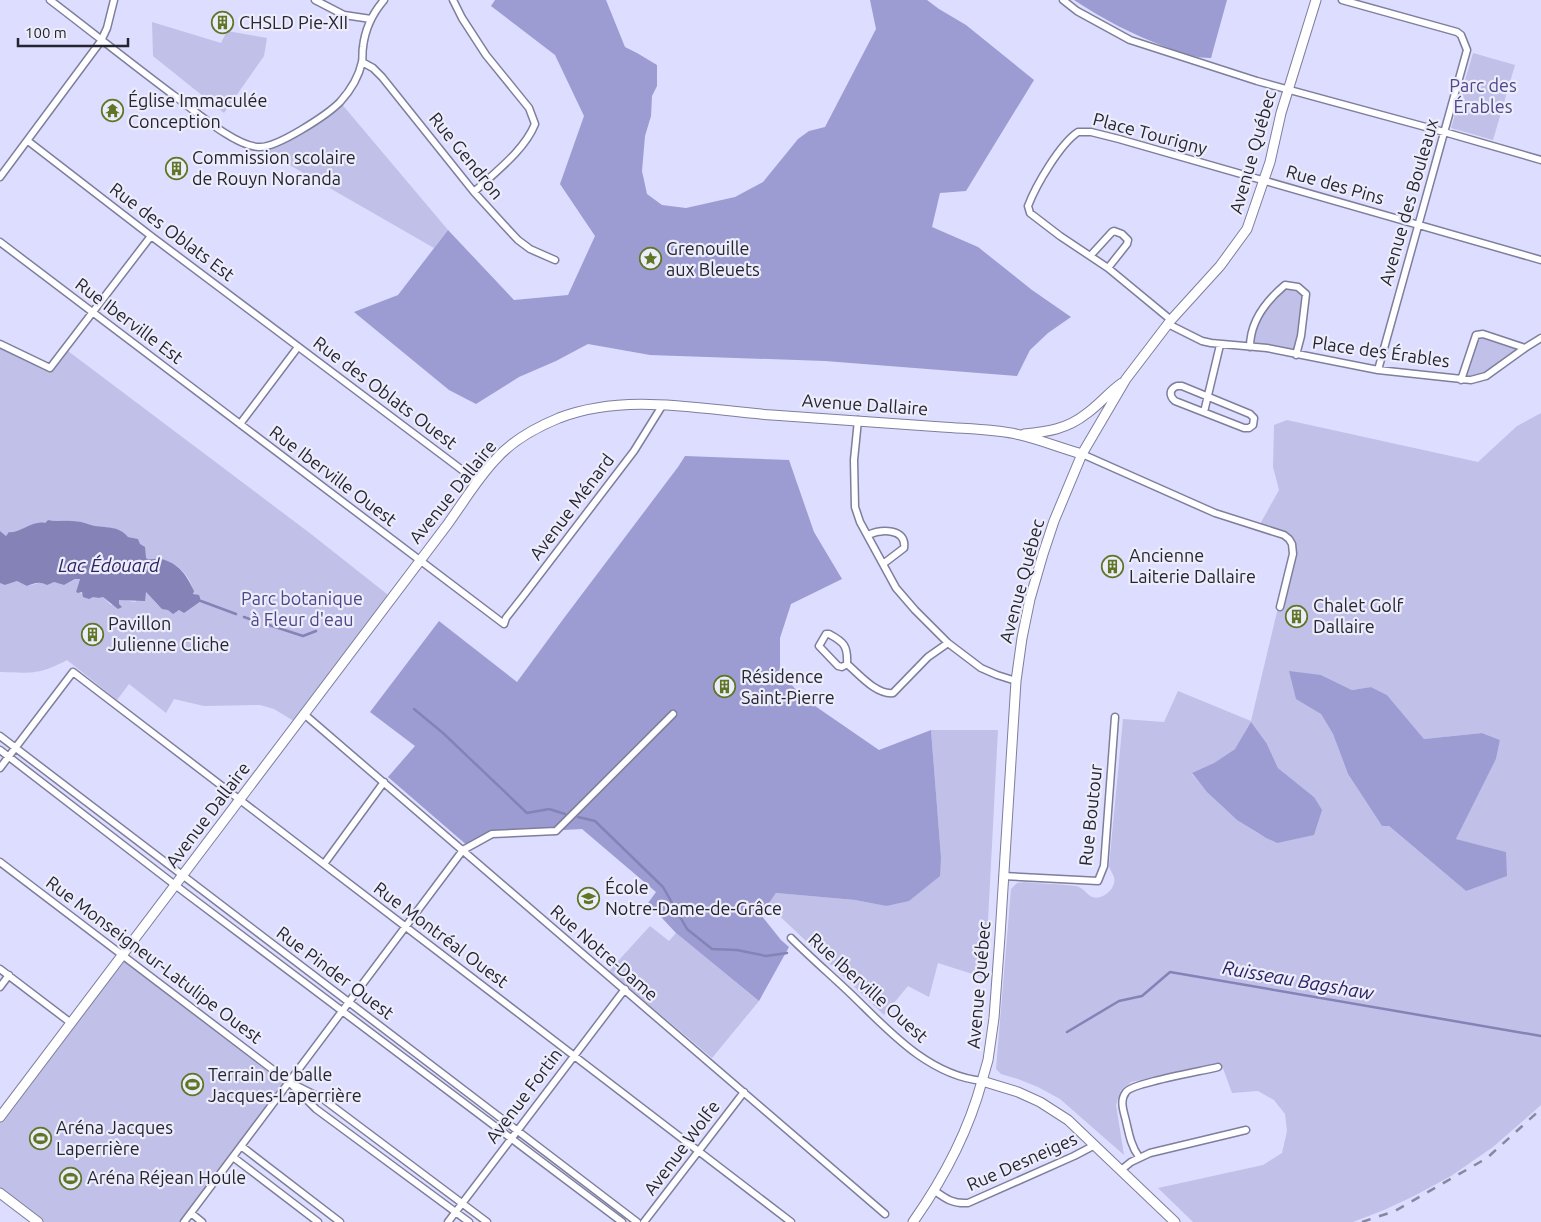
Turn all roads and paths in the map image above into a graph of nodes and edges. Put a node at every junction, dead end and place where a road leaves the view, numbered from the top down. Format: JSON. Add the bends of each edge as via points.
{"nodes":[{"id":1,"x":50,"y":0,"type":"edge"},
{"id":2,"x":114,"y":0,"type":"edge"},
{"id":3,"x":315,"y":0,"type":"edge"},
{"id":4,"x":384,"y":0,"type":"edge"},
{"id":5,"x":454,"y":0,"type":"edge"},
{"id":6,"x":1063,"y":0,"type":"edge"},
{"id":7,"x":1316,"y":0,"type":"edge"},
{"id":8,"x":1342,"y":0,"type":"edge"},
{"id":9,"x":370,"y":19,"type":"junction"},
{"id":10,"x":101,"y":41,"type":"junction"},
{"id":11,"x":362,"y":62,"type":"junction"},
{"id":12,"x":1288,"y":89,"type":"junction"},
{"id":13,"x":1444,"y":132,"type":"junction"},
{"id":14,"x":28,"y":141,"type":"junction"},
{"id":15,"x":1541,"y":160,"type":"edge"},
{"id":16,"x":0,"y":177,"type":"edge"},
{"id":17,"x":1264,"y":180,"type":"junction"},
{"id":18,"x":474,"y":192,"type":"junction"},
{"id":19,"x":1418,"y":225,"type":"junction"},
{"id":20,"x":151,"y":236,"type":"junction"},
{"id":21,"x":0,"y":242,"type":"edge"},
{"id":22,"x":1091,"y":255,"type":"junction"},
{"id":23,"x":555,"y":260,"type":"dead end"},
{"id":24,"x":1541,"y":260,"type":"edge"},
{"id":25,"x":1108,"y":268,"type":"junction"},
{"id":26,"x":91,"y":312,"type":"junction"},
{"id":27,"x":1170,"y":322,"type":"junction"},
{"id":28,"x":1541,"y":338,"type":"edge"},
{"id":29,"x":0,"y":344,"type":"edge"},
{"id":30,"x":1220,"y":345,"type":"junction"},
{"id":31,"x":298,"y":347,"type":"junction"},
{"id":32,"x":1250,"y":347,"type":"junction"},
{"id":33,"x":1524,"y":348,"type":"junction"},
{"id":34,"x":1296,"y":355,"type":"junction"},
{"id":35,"x":1378,"y":370,"type":"junction"},
{"id":36,"x":1126,"y":380,"type":"junction"},
{"id":37,"x":1461,"y":380,"type":"junction"},
{"id":38,"x":1208,"y":396,"type":"junction"},
{"id":39,"x":662,"y":406,"type":"junction"},
{"id":40,"x":1204,"y":412,"type":"junction"},
{"id":41,"x":858,"y":420,"type":"junction"},
{"id":42,"x":240,"y":424,"type":"junction"},
{"id":43,"x":1019,"y":434,"type":"junction"},
{"id":44,"x":1082,"y":454,"type":"junction"},
{"id":45,"x":478,"y":482,"type":"junction"},
{"id":46,"x":868,"y":535,"type":"junction"},
{"id":47,"x":419,"y":560,"type":"junction"},
{"id":48,"x":883,"y":564,"type":"junction"},
{"id":49,"x":1280,"y":607,"type":"dead end"},
{"id":50,"x":504,"y":624,"type":"joint"},
{"id":51,"x":948,"y":643,"type":"junction"},
{"id":52,"x":847,"y":664,"type":"junction"},
{"id":53,"x":1016,"y":680,"type":"junction"},
{"id":54,"x":304,"y":714,"type":"junction"},
{"id":55,"x":673,"y":714,"type":"dead end"},
{"id":56,"x":1115,"y":717,"type":"dead end"},
{"id":57,"x":0,"y":736,"type":"edge"},
{"id":58,"x":16,"y":748,"type":"junction"},
{"id":59,"x":0,"y":750,"type":"edge"},
{"id":60,"x":9,"y":757,"type":"junction"},
{"id":61,"x":0,"y":768,"type":"edge"},
{"id":62,"x":384,"y":782,"type":"junction"},
{"id":63,"x":239,"y":800,"type":"junction"},
{"id":64,"x":463,"y":850,"type":"junction"},
{"id":65,"x":0,"y":862,"type":"edge"},
{"id":66,"x":324,"y":864,"type":"junction"},
{"id":67,"x":183,"y":875,"type":"junction"},
{"id":68,"x":1003,"y":876,"type":"junction"},
{"id":69,"x":175,"y":885,"type":"junction"},
{"id":70,"x":405,"y":927,"type":"junction"},
{"id":71,"x":791,"y":938,"type":"dead end"},
{"id":72,"x":122,"y":956,"type":"junction"},
{"id":73,"x":0,"y":969,"type":"edge"},
{"id":74,"x":9,"y":975,"type":"junction"},
{"id":75,"x":0,"y":987,"type":"edge"},
{"id":76,"x":624,"y":989,"type":"junction"},
{"id":77,"x":349,"y":1002,"type":"junction"},
{"id":78,"x":342,"y":1011,"type":"junction"},
{"id":79,"x":71,"y":1023,"type":"junction"},
{"id":80,"x":574,"y":1056,"type":"junction"},
{"id":81,"x":1218,"y":1067,"type":"dead end"},
{"id":82,"x":982,"y":1081,"type":"junction"},
{"id":83,"x":289,"y":1082,"type":"junction"},
{"id":84,"x":744,"y":1092,"type":"junction"},
{"id":85,"x":0,"y":1117,"type":"edge"},
{"id":86,"x":517,"y":1130,"type":"junction"},
{"id":87,"x":1246,"y":1130,"type":"dead end"},
{"id":88,"x":511,"y":1138,"type":"junction"},
{"id":89,"x":1095,"y":1145,"type":"junction"},
{"id":90,"x":241,"y":1146,"type":"junction"},
{"id":91,"x":698,"y":1151,"type":"junction"},
{"id":92,"x":233,"y":1157,"type":"junction"},
{"id":93,"x":1138,"y":1157,"type":"junction"},
{"id":94,"x":1121,"y":1170,"type":"junction"},
{"id":95,"x":935,"y":1191,"type":"junction"},
{"id":96,"x":0,"y":1193,"type":"edge"},
{"id":97,"x":462,"y":1203,"type":"junction"},
{"id":98,"x":455,"y":1212,"type":"junction"},
{"id":99,"x":191,"y":1213,"type":"junction"},
{"id":100,"x":885,"y":1214,"type":"dead end"},
{"id":101,"x":1170,"y":1220,"type":"edge"},
{"id":102,"x":38,"y":1222,"type":"edge"},
{"id":103,"x":184,"y":1222,"type":"edge"},
{"id":104,"x":202,"y":1222,"type":"edge"},
{"id":105,"x":318,"y":1222,"type":"edge"},
{"id":106,"x":340,"y":1222,"type":"edge"},
{"id":107,"x":448,"y":1222,"type":"edge"},
{"id":108,"x":468,"y":1222,"type":"edge"},
{"id":109,"x":487,"y":1222,"type":"edge"},
{"id":110,"x":622,"y":1222,"type":"edge"},
{"id":111,"x":637,"y":1222,"type":"edge"},
{"id":112,"x":644,"y":1222,"type":"edge"},
{"id":113,"x":792,"y":1222,"type":"edge"},
{"id":114,"x":913,"y":1222,"type":"edge"}],
"edges":[{"from":1,"to":10,"type":"street"},
{"from":2,"to":10,"type":"street"},
{"from":3,"to":9,"type":"street","via":[[344,15]]},
{"from":4,"to":9,"type":"street"},
{"from":5,"to":18,"type":"street","via":[[486,56],[529,108],[535,124],[517,150]]},
{"from":6,"to":12,"type":"street","via":[[1130,40]]},
{"from":7,"to":12,"type":"street","name":"Avenue Québec"},
{"from":8,"to":13,"type":"street","name":"Avenue des Bouleaux","via":[[1461,35],[1467,50]]},
{"from":9,"to":11,"type":"street","via":[[362,48]]},
{"from":10,"to":11,"type":"street","via":[[232,137],[260,148],[325,116],[349,90]]},
{"from":10,"to":14,"type":"street"},
{"from":11,"to":18,"type":"street","name":"Rue Gendron","via":[[382,77]]},
{"from":12,"to":13,"type":"street"},
{"from":12,"to":17,"type":"street","name":"Avenue Québec"},
{"from":13,"to":15,"type":"street"},
{"from":13,"to":19,"type":"street","name":"Avenue des Bouleaux"},
{"from":14,"to":16,"type":"street"},
{"from":14,"to":20,"type":"street","name":"Rue des Oblats Est"},
{"from":17,"to":19,"type":"street","name":"Rue des Pins"},
{"from":17,"to":22,"type":"street","name":"Place Tourigny","via":[[1091,132],[1078,132],[1060,150],[1028,206],[1030,213]]},
{"from":17,"to":27,"type":"street","name":"Avenue Québec","via":[[1247,229],[1220,266]]},
{"from":18,"to":23,"type":"street","name":"Rue Gendron","via":[[518,240]]},
{"from":19,"to":24,"type":"street","name":"Rue des Pins"},
{"from":19,"to":35,"type":"street","name":"Avenue des Bouleaux"},
{"from":20,"to":26,"type":"street"},
{"from":20,"to":31,"type":"street","name":"Rue des Oblats Est"},
{"from":21,"to":26,"type":"street","name":"Rue Iberville Est"},
{"from":22,"to":25,"type":"street","name":"Place Tourigny"},
{"from":22,"to":25,"type":"street","via":[[1112,232],[1122,234],[1128,240],[1127,244]]},
{"from":25,"to":27,"type":"street","name":"Place Tourigny"},
{"from":26,"to":29,"type":"street","via":[[50,368]]},
{"from":26,"to":42,"type":"street","name":"Rue Iberville Est"},
{"from":27,"to":30,"type":"street","name":"Place des Érables","via":[[1202,341]]},
{"from":27,"to":36,"type":"street","name":"Avenue Québec"},
{"from":28,"to":33,"type":"street","name":"Place des Érables"},
{"from":30,"to":32,"type":"street","name":"Place des Érables"},
{"from":30,"to":38,"type":"street"},
{"from":31,"to":42,"type":"street"},
{"from":31,"to":45,"type":"street","name":"Rue des Oblats Ouest"},
{"from":32,"to":34,"type":"street","name":"Place des Érables"},
{"from":32,"to":34,"type":"street","name":"Place des Érables","via":[[1256,317],[1272,296],[1285,285],[1298,287],[1306,294]]},
{"from":33,"to":37,"type":"street","name":"Place des Érables","via":[[1486,376]]},
{"from":33,"to":37,"type":"street","name":"Place des Érables","via":[[1483,334],[1476,336]]},
{"from":34,"to":35,"type":"street","name":"Place des Érables"},
{"from":35,"to":37,"type":"street","name":"Place des Érables"},
{"from":36,"to":43,"type":"street","via":[[1072,424],[1056,430]]},
{"from":36,"to":44,"type":"street","name":"Avenue Québec"},
{"from":38,"to":40,"type":"street"},
{"from":38,"to":40,"type":"street","via":[[1179,385],[1171,391],[1175,401]]},
{"from":38,"to":40,"type":"street","via":[[1250,414],[1254,423],[1244,428]]},
{"from":39,"to":41,"type":"street","name":"Avenue Dallaire"},
{"from":39,"to":45,"type":"street","name":"Avenue Dallaire","via":[[617,405],[582,410],[557,419],[509,447]]},
{"from":39,"to":50,"type":"street","name":"Avenue Ménard","via":[[638,445]]},
{"from":41,"to":43,"type":"street","name":"Avenue Dallaire"},
{"from":41,"to":46,"type":"street","via":[[854,460],[855,507]]},
{"from":42,"to":47,"type":"street","name":"Rue Iberville Ouest"},
{"from":43,"to":44,"type":"street","name":"Avenue Dallaire"},
{"from":44,"to":49,"type":"street","name":"Avenue Dallaire","via":[[1215,512],[1289,539],[1293,554]]},
{"from":44,"to":53,"type":"street","name":"Avenue Québec","via":[[1054,521],[1038,572],[1022,638]]},
{"from":45,"to":47,"type":"street","name":"Avenue Dallaire"},
{"from":46,"to":48,"type":"street"},
{"from":46,"to":48,"type":"street","via":[[894,532],[903,538],[904,548]]},
{"from":47,"to":50,"type":"street","name":"Rue Iberville Ouest"},
{"from":47,"to":54,"type":"street","name":"Avenue Dallaire"},
{"from":48,"to":51,"type":"street","via":[[904,599]]},
{"from":51,"to":52,"type":"street","via":[[928,657],[893,693],[879,690]]},
{"from":51,"to":53,"type":"street","via":[[981,668]]},
{"from":52,"to":52,"type":"street","via":[[838,666],[819,646],[826,634],[845,646]]},
{"from":53,"to":68,"type":"street","name":"Avenue Québec"},
{"from":54,"to":62,"type":"street","name":"Rue Notre-Dame"},
{"from":54,"to":63,"type":"street","name":"Avenue Dallaire"},
{"from":55,"to":64,"type":"street","via":[[556,831],[492,834]]},
{"from":56,"to":68,"type":"street","name":"Rue Boutour","via":[[1104,866],[1098,881]]},
{"from":57,"to":58,"type":"street","name":"Rue Pinder Ouest"},
{"from":58,"to":60,"type":"street"},
{"from":58,"to":63,"type":"street","name":"Rue Montréal Ouest","via":[[73,672]]},
{"from":58,"to":67,"type":"street","name":"Rue Pinder Ouest"},
{"from":59,"to":60,"type":"street","name":"Rue Pinder Ouest"},
{"from":60,"to":61,"type":"street"},
{"from":60,"to":69,"type":"street","name":"Rue Pinder Ouest"},
{"from":62,"to":64,"type":"street","name":"Rue Notre-Dame"},
{"from":62,"to":66,"type":"street"},
{"from":63,"to":66,"type":"street","name":"Rue Montréal Ouest"},
{"from":63,"to":67,"type":"street","name":"Avenue Dallaire"},
{"from":64,"to":70,"type":"street"},
{"from":64,"to":76,"type":"street","name":"Rue Notre-Dame"},
{"from":65,"to":72,"type":"street","name":"Rue Monseigneur-Latulipe Ouest"},
{"from":66,"to":70,"type":"street","name":"Rue Montréal Ouest"},
{"from":67,"to":69,"type":"street","name":"Avenue Dallaire"},
{"from":67,"to":77,"type":"street","name":"Rue Pinder Ouest"},
{"from":68,"to":82,"type":"street","name":"Avenue Québec","via":[[994,1018]]},
{"from":69,"to":72,"type":"street","name":"Avenue Dallaire"},
{"from":69,"to":78,"type":"street","name":"Rue Pinder Ouest"},
{"from":70,"to":77,"type":"street"},
{"from":70,"to":80,"type":"street","name":"Rue Montréal Ouest"},
{"from":71,"to":82,"type":"street","name":"Rue Iberville Ouest","via":[[914,1052],[969,1080]]},
{"from":72,"to":79,"type":"street","name":"Avenue Dallaire"},
{"from":72,"to":83,"type":"street","name":"Rue Monseigneur-Latulipe Ouest"},
{"from":73,"to":74,"type":"street"},
{"from":74,"to":75,"type":"street"},
{"from":74,"to":79,"type":"street"},
{"from":76,"to":80,"type":"street","name":"Avenue Fortin"},
{"from":76,"to":84,"type":"street","name":"Rue Notre-Dame"},
{"from":77,"to":78,"type":"street"},
{"from":77,"to":86,"type":"street","name":"Rue Pinder Ouest"},
{"from":78,"to":83,"type":"street"},
{"from":78,"to":88,"type":"street","name":"Rue Pinder Ouest"},
{"from":79,"to":85,"type":"street","name":"Avenue Dallaire"},
{"from":80,"to":86,"type":"street","name":"Avenue Fortin"},
{"from":80,"to":91,"type":"street","name":"Rue Montréal Ouest"},
{"from":81,"to":93,"type":"street","via":[[1139,1084],[1126,1091],[1122,1107]]},
{"from":82,"to":89,"type":"street","via":[[1040,1102],[1068,1120]]},
{"from":82,"to":95,"type":"street","name":"Avenue Québec","via":[[960,1144]]},
{"from":83,"to":90,"type":"street"},
{"from":83,"to":97,"type":"street","name":"Rue Monseigneur-Latulipe Ouest","via":[[323,1099]]},
{"from":83,"to":98,"type":"street","name":"Rue Monseigneur-Latulipe Ouest","via":[[316,1109]]},
{"from":84,"to":91,"type":"street","name":"Avenue Wolfe"},
{"from":84,"to":100,"type":"street","name":"Rue Notre-Dame"},
{"from":86,"to":88,"type":"street","name":"Avenue Fortin"},
{"from":86,"to":111,"type":"street","name":"Rue Pinder Ouest"},
{"from":87,"to":93,"type":"street"},
{"from":88,"to":97,"type":"street","name":"Avenue Fortin"},
{"from":88,"to":110,"type":"street","name":"Rue Pinder Ouest"},
{"from":89,"to":94,"type":"street"},
{"from":89,"to":95,"type":"street","name":"Rue Desneiges","via":[[968,1203],[950,1202]]},
{"from":90,"to":92,"type":"street"},
{"from":90,"to":106,"type":"street"},
{"from":91,"to":112,"type":"street","name":"Avenue Wolfe"},
{"from":91,"to":113,"type":"street","name":"Rue Montréal Ouest"},
{"from":92,"to":99,"type":"street"},
{"from":92,"to":105,"type":"street"},
{"from":93,"to":94,"type":"street"},
{"from":94,"to":101,"type":"street"},
{"from":95,"to":114,"type":"street","name":"Avenue Québec"},
{"from":96,"to":102,"type":"street"},
{"from":97,"to":98,"type":"street","name":"Avenue Fortin"},
{"from":97,"to":109,"type":"street","name":"Rue Monseigneur-Latulipe Ouest"},
{"from":98,"to":107,"type":"street","name":"Avenue Fortin"},
{"from":98,"to":108,"type":"street","name":"Rue Monseigneur-Latulipe Ouest"},
{"from":99,"to":103,"type":"street"},
{"from":99,"to":104,"type":"street"}]}
